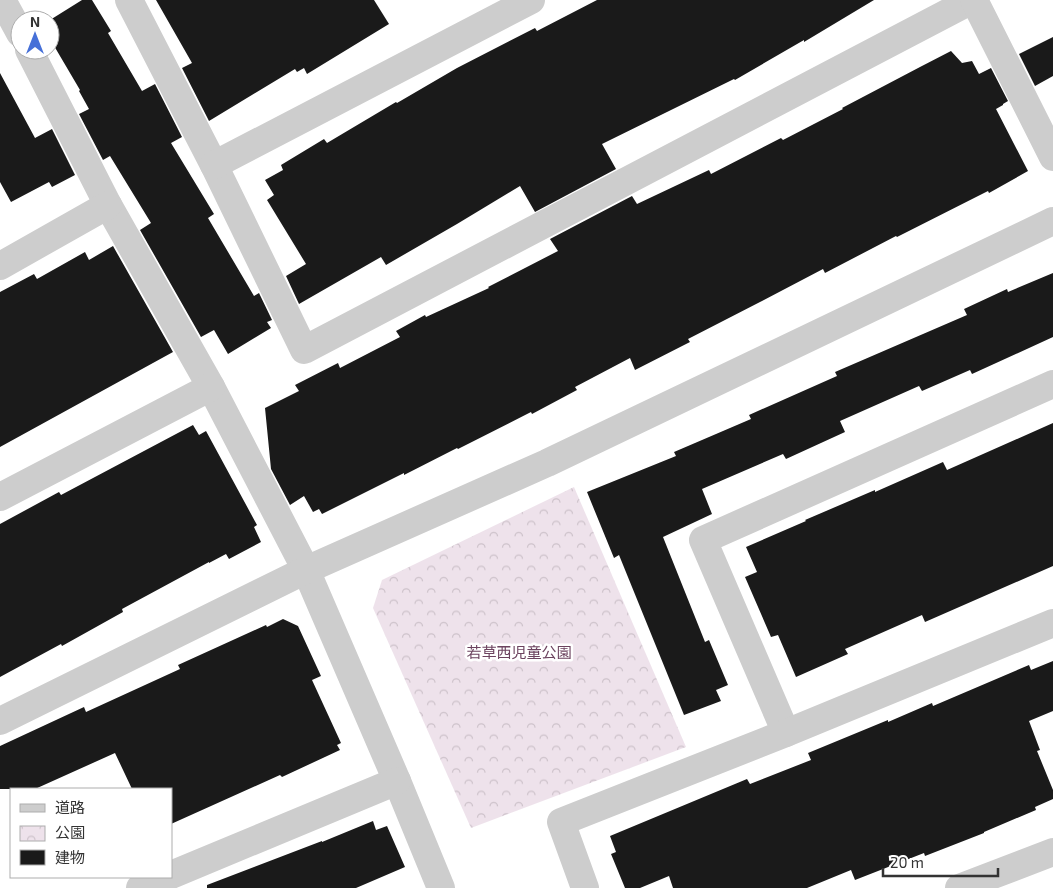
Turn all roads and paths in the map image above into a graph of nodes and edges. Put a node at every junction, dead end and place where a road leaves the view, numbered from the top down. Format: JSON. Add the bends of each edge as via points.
{"nodes":[{"id":1,"x":2,"y":0,"type":"edge"},
{"id":2,"x":129,"y":0,"type":"edge"},
{"id":3,"x":531,"y":0,"type":"edge"},
{"id":4,"x":973,"y":0,"type":"edge"},
{"id":5,"x":10,"y":24,"type":"edge"},
{"id":6,"x":34,"y":60,"type":"edge"},
{"id":7,"x":1053,"y":157,"type":"edge"},
{"id":8,"x":214,"y":165,"type":"junction"},
{"id":9,"x":108,"y":205,"type":"junction"},
{"id":10,"x":1053,"y":221,"type":"edge"},
{"id":11,"x":0,"y":266,"type":"edge"},
{"id":12,"x":1053,"y":384,"type":"edge"},
{"id":13,"x":211,"y":387,"type":"junction"},
{"id":14,"x":0,"y":497,"type":"edge"},
{"id":15,"x":306,"y":570,"type":"junction"},
{"id":16,"x":1053,"y":622,"type":"edge"},
{"id":17,"x":0,"y":721,"type":"edge"},
{"id":18,"x":786,"y":733,"type":"junction"},
{"id":19,"x":397,"y":781,"type":"junction"},
{"id":20,"x":1053,"y":852,"type":"edge"},
{"id":21,"x":172,"y":875,"type":"edge"},
{"id":22,"x":165,"y":878,"type":"edge"},
{"id":23,"x":140,"y":888,"type":"edge"},
{"id":24,"x":441,"y":888,"type":"edge"},
{"id":25,"x":585,"y":888,"type":"edge"},
{"id":26,"x":959,"y":888,"type":"edge"}],
"edges":[{"from":1,"to":5,"type":"street"},
{"from":2,"to":8,"type":"street"},
{"from":3,"to":8,"type":"street"},
{"from":4,"to":7,"type":"street"},
{"from":4,"to":8,"type":"street","via":[[304,350]]},
{"from":6,"to":9,"type":"street"},
{"from":9,"to":11,"type":"street"},
{"from":9,"to":13,"type":"street"},
{"from":10,"to":15,"type":"street","via":[[547,463]]},
{"from":12,"to":18,"type":"street","via":[[703,540]]},
{"from":13,"to":14,"type":"street"},
{"from":13,"to":15,"type":"street"},
{"from":15,"to":17,"type":"street"},
{"from":15,"to":19,"type":"street"},
{"from":16,"to":18,"type":"street"},
{"from":18,"to":25,"type":"street","via":[[561,822]]},
{"from":19,"to":21,"type":"street"},
{"from":19,"to":24,"type":"street"},
{"from":20,"to":26,"type":"street"},
{"from":22,"to":23,"type":"street"}]}
